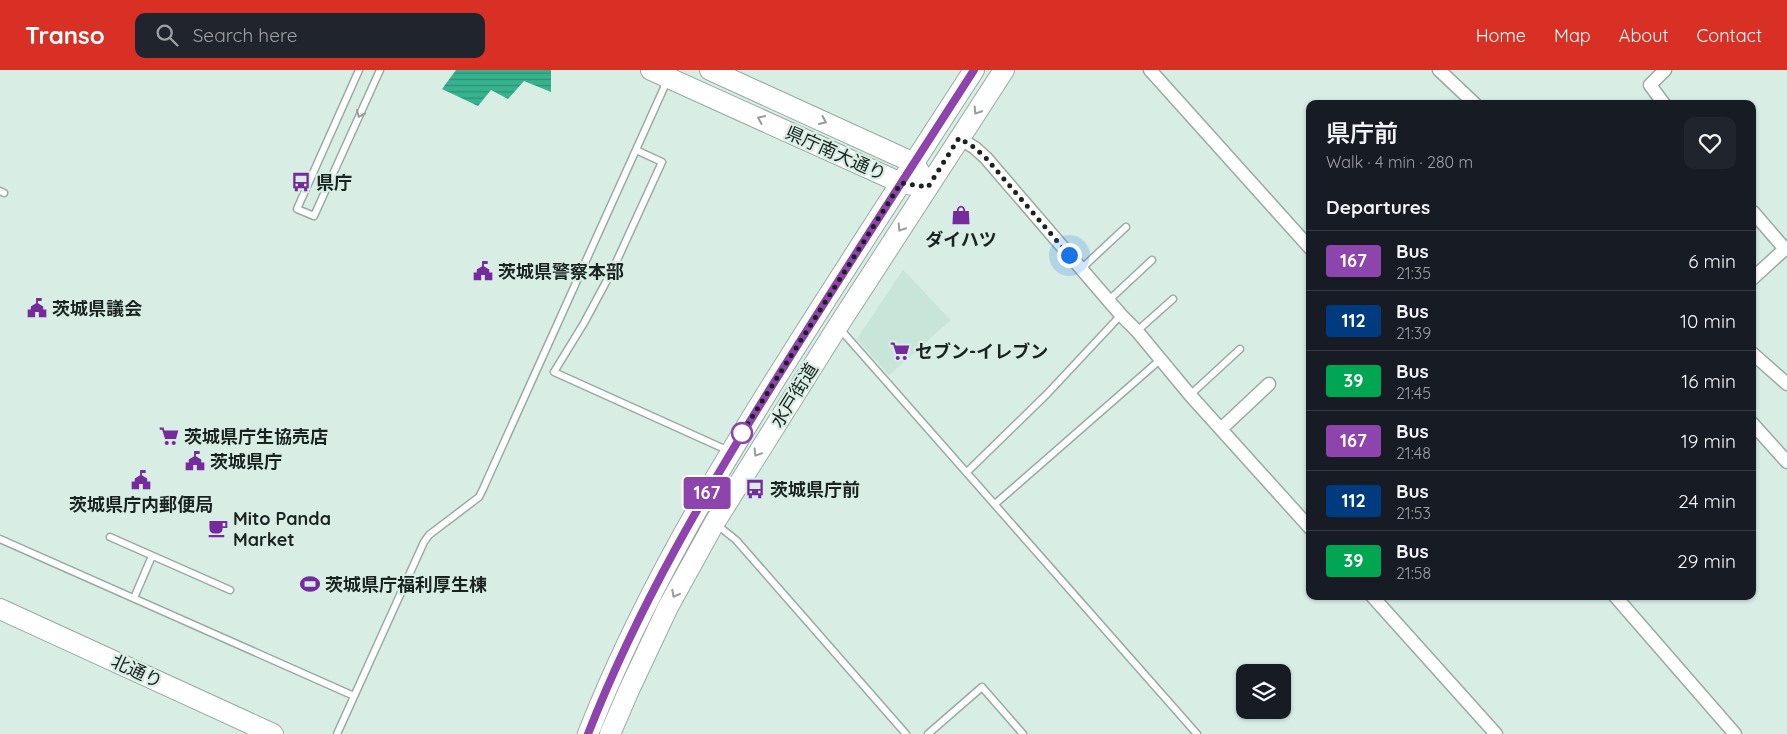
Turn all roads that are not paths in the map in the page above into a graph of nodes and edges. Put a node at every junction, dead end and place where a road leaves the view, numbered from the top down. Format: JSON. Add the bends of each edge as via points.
{"nodes":[{"id":1,"x":358,"y":70,"type":"edge"},
{"id":2,"x":380,"y":70,"type":"edge"},
{"id":3,"x":710,"y":70,"type":"edge"},
{"id":4,"x":974,"y":70,"type":"edge"},
{"id":5,"x":1004,"y":70,"type":"edge"},
{"id":6,"x":1150,"y":70,"type":"edge"},
{"id":7,"x":1439,"y":70,"type":"edge"},
{"id":8,"x":1665,"y":70,"type":"edge"},
{"id":9,"x":660,"y":74,"type":"edge"},
{"id":10,"x":1471,"y":100,"type":"edge"},
{"id":11,"x":1661,"y":100,"type":"edge"},
{"id":12,"x":959,"y":138,"type":"junction"},
{"id":13,"x":636,"y":150,"type":"junction"},
{"id":14,"x":914,"y":163,"type":"junction"},
{"id":15,"x":901,"y":183,"type":"junction"},
{"id":16,"x":928,"y":187,"type":"junction"},
{"id":17,"x":1756,"y":215,"type":"edge"},
{"id":18,"x":1126,"y":227,"type":"dead end"},
{"id":19,"x":1306,"y":244,"type":"edge"},
{"id":20,"x":1786,"y":248,"type":"edge"},
{"id":21,"x":1152,"y":260,"type":"dead end"},
{"id":22,"x":1081,"y":269,"type":"junction"},
{"id":23,"x":1756,"y":274,"type":"edge"},
{"id":24,"x":1173,"y":298,"type":"dead end"},
{"id":25,"x":1109,"y":300,"type":"junction"},
{"id":26,"x":1121,"y":315,"type":"junction"},
{"id":27,"x":838,"y":326,"type":"junction"},
{"id":28,"x":1137,"y":331,"type":"junction"},
{"id":29,"x":1240,"y":349,"type":"dead end"},
{"id":30,"x":1756,"y":357,"type":"edge"},
{"id":31,"x":1160,"y":359,"type":"junction"},
{"id":32,"x":1270,"y":384,"type":"dead end"},
{"id":33,"x":1787,"y":384,"type":"edge"},
{"id":34,"x":1190,"y":395,"type":"junction"},
{"id":35,"x":1756,"y":427,"type":"edge"},
{"id":36,"x":1221,"y":429,"type":"junction"},
{"id":37,"x":730,"y":451,"type":"junction"},
{"id":38,"x":1787,"y":462,"type":"edge"},
{"id":39,"x":967,"y":472,"type":"junction"},
{"id":40,"x":710,"y":487,"type":"junction"},
{"id":41,"x":728,"y":500,"type":"junction"},
{"id":42,"x":995,"y":504,"type":"junction"},
{"id":43,"x":715,"y":522,"type":"junction"},
{"id":44,"x":1306,"y":524,"type":"edge"},
{"id":45,"x":110,"y":537,"type":"dead end"},
{"id":46,"x":0,"y":539,"type":"edge"},
{"id":47,"x":152,"y":556,"type":"junction"},
{"id":48,"x":230,"y":590,"type":"dead end"},
{"id":49,"x":134,"y":598,"type":"junction"},
{"id":50,"x":1376,"y":600,"type":"edge"},
{"id":51,"x":1618,"y":600,"type":"edge"},
{"id":52,"x":0,"y":608,"type":"edge"},
{"id":53,"x":354,"y":696,"type":"junction"},
{"id":54,"x":272,"y":734,"type":"edge"},
{"id":55,"x":337,"y":734,"type":"edge"},
{"id":56,"x":588,"y":734,"type":"edge"},
{"id":57,"x":610,"y":734,"type":"edge"},
{"id":58,"x":906,"y":734,"type":"edge"},
{"id":59,"x":928,"y":734,"type":"edge"},
{"id":60,"x":1023,"y":734,"type":"edge"},
{"id":61,"x":1197,"y":734,"type":"edge"},
{"id":62,"x":1496,"y":734,"type":"edge"},
{"id":63,"x":1735,"y":734,"type":"edge"}],
"edges":[{"from":2,"to":1,"type":"lane","one_way":true,"via":[[314,216],[297,210]]},
{"from":3,"to":14,"type":"main road","name":"県庁南大通り","one_way":true},
{"from":4,"to":14,"type":"main road","name":"水戸街道"},
{"from":5,"to":12,"type":"main road","name":"水戸街道","one_way":true},
{"from":6,"to":19,"type":"street"},
{"from":7,"to":10,"type":"street"},
{"from":8,"to":11,"type":"street","via":[[1650,84]]},
{"from":9,"to":13,"type":"lane"},
{"from":15,"to":9,"type":"main road","name":"県庁南大通り","one_way":true},
{"from":12,"to":16,"type":"main road","name":"水戸街道"},
{"from":12,"to":22,"type":"street","via":[[986,158]]},
{"from":13,"to":37,"type":"lane","via":[[662,162],[613,269],[554,372]]},
{"from":13,"to":53,"type":"lane","via":[[479,497],[424,542]]},
{"from":14,"to":15,"type":"main road","name":"水戸街道"},
{"from":14,"to":16,"type":"main road","name":"県庁南大通り"},
{"from":15,"to":16,"type":"main road","name":"県庁南大通り"},
{"from":15,"to":37,"type":"main road","name":"水戸街道"},
{"from":16,"to":27,"type":"main road","name":"水戸街道","one_way":true},
{"from":17,"to":20,"type":"street"},
{"from":18,"to":22,"type":"lane"},
{"from":20,"to":23,"type":"street"},
{"from":21,"to":25,"type":"lane"},
{"from":22,"to":25,"type":"street"},
{"from":24,"to":28,"type":"lane"},
{"from":25,"to":26,"type":"street"},
{"from":26,"to":28,"type":"street"},
{"from":26,"to":39,"type":"lane"},
{"from":27,"to":39,"type":"lane"},
{"from":27,"to":41,"type":"main road","name":"水戸街道","one_way":true},
{"from":28,"to":31,"type":"street"},
{"from":29,"to":34,"type":"lane"},
{"from":30,"to":33,"type":"street"},
{"from":31,"to":34,"type":"street"},
{"from":31,"to":42,"type":"lane"},
{"from":32,"to":36,"type":"street"},
{"from":34,"to":36,"type":"street"},
{"from":35,"to":38,"type":"street"},
{"from":36,"to":44,"type":"street"},
{"from":37,"to":40,"type":"main road","name":"水戸街道"},
{"from":39,"to":42,"type":"lane"},
{"from":40,"to":41,"type":"main road"},
{"from":40,"to":56,"type":"main road","name":"水戸街道","via":[[633,630]]},
{"from":41,"to":43,"type":"main road","name":"水戸街道"},
{"from":42,"to":61,"type":"lane"},
{"from":43,"to":57,"type":"main road","name":"水戸街道","one_way":true,"via":[[668,607]]},
{"from":43,"to":58,"type":"lane","via":[[736,540]]},
{"from":45,"to":47,"type":"lane"},
{"from":46,"to":49,"type":"lane"},
{"from":47,"to":48,"type":"lane"},
{"from":47,"to":49,"type":"lane"},
{"from":49,"to":53,"type":"lane"},
{"from":50,"to":62,"type":"street"},
{"from":51,"to":63,"type":"street"},
{"from":52,"to":54,"type":"main road","name":"北通り"},
{"from":53,"to":55,"type":"lane"},
{"from":59,"to":60,"type":"lane","via":[[982,687]]}]}
